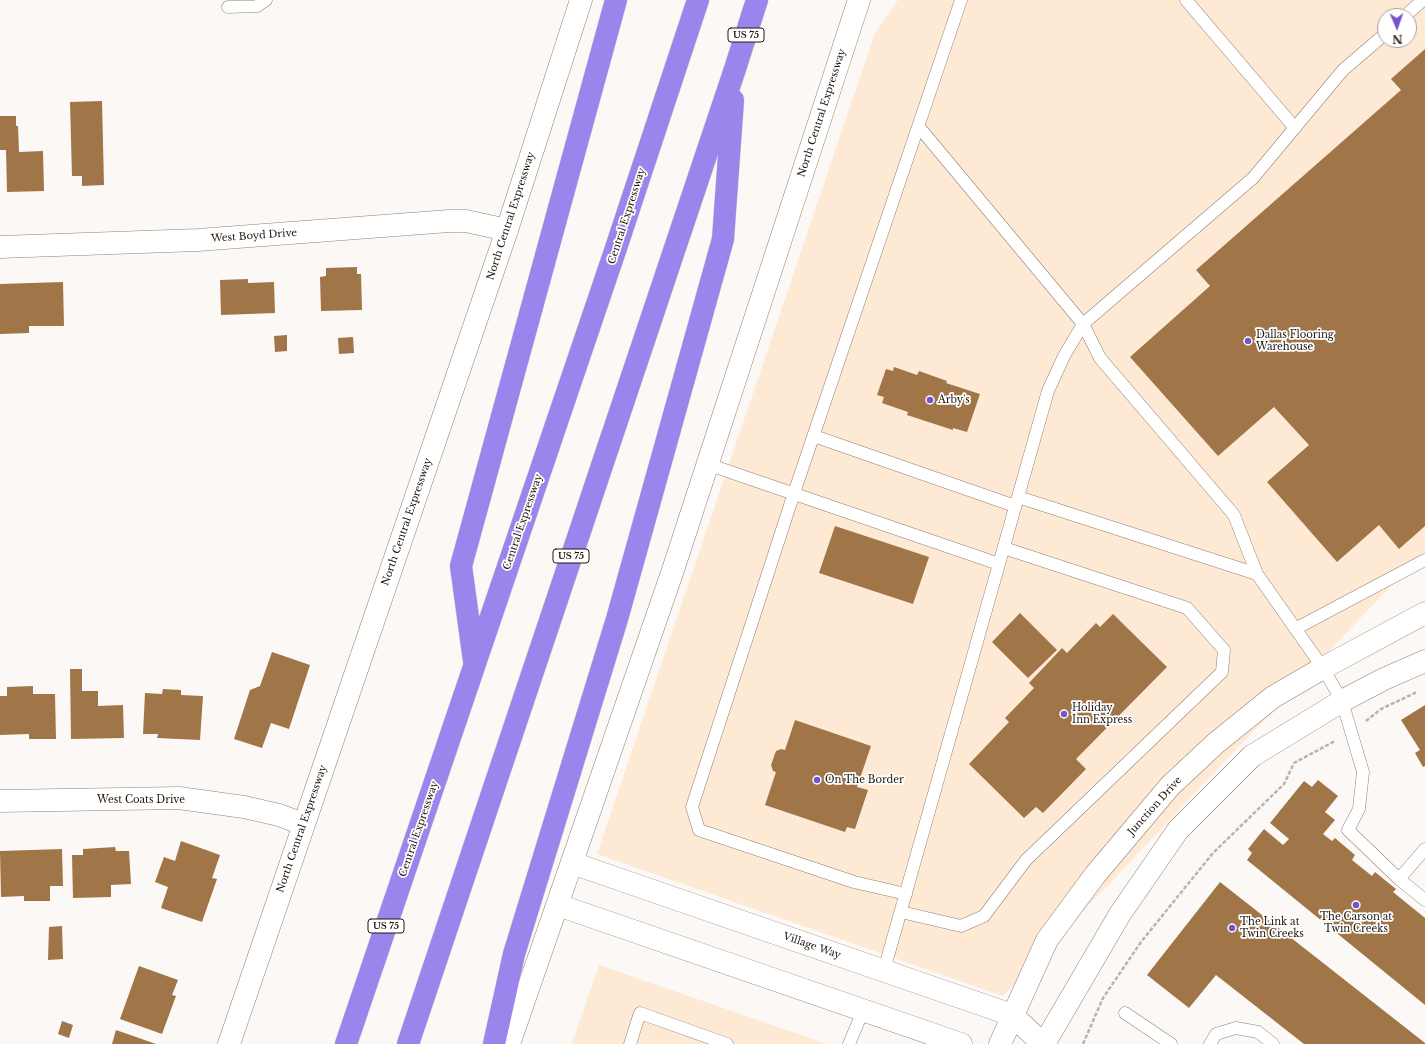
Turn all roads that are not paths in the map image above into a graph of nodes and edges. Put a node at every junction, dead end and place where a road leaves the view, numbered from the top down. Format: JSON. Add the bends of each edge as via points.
{"nodes":[{"id":1,"x":266,"y":0,"type":"edge"},
{"id":2,"x":581,"y":0,"type":"edge"},
{"id":3,"x":616,"y":0,"type":"edge"},
{"id":4,"x":698,"y":0,"type":"edge"},
{"id":5,"x":757,"y":0,"type":"edge"},
{"id":6,"x":859,"y":0,"type":"edge"},
{"id":7,"x":961,"y":0,"type":"edge"},
{"id":8,"x":1186,"y":0,"type":"edge"},
{"id":9,"x":1423,"y":0,"type":"edge"},
{"id":10,"x":228,"y":7,"type":"dead end"},
{"id":11,"x":1414,"y":8,"type":"edge"},
{"id":12,"x":1377,"y":41,"type":"edge"},
{"id":13,"x":736,"y":69,"type":"junction"},
{"id":14,"x":919,"y":127,"type":"junction"},
{"id":15,"x":1295,"y":128,"type":"junction"},
{"id":16,"x":507,"y":230,"type":"junction"},
{"id":17,"x":0,"y":248,"type":"edge"},
{"id":18,"x":1083,"y":324,"type":"junction"},
{"id":19,"x":814,"y":436,"type":"junction"},
{"id":20,"x":708,"y":464,"type":"junction"},
{"id":21,"x":794,"y":493,"type":"junction"},
{"id":22,"x":1017,"y":502,"type":"junction"},
{"id":23,"x":1004,"y":548,"type":"junction"},
{"id":24,"x":1425,"y":560,"type":"edge"},
{"id":25,"x":999,"y":564,"type":"junction"},
{"id":26,"x":1257,"y":574,"type":"junction"},
{"id":27,"x":1425,"y":613,"type":"edge"},
{"id":28,"x":1295,"y":629,"type":"junction"},
{"id":29,"x":1425,"y":661,"type":"edge"},
{"id":30,"x":474,"y":666,"type":"junction"},
{"id":31,"x":1323,"y":668,"type":"junction"},
{"id":32,"x":1342,"y":701,"type":"junction"},
{"id":33,"x":0,"y":801,"type":"edge"},
{"id":34,"x":303,"y":824,"type":"junction"},
{"id":35,"x":1425,"y":849,"type":"edge"},
{"id":36,"x":572,"y":863,"type":"junction"},
{"id":37,"x":1399,"y":880,"type":"junction"},
{"id":38,"x":906,"y":894,"type":"junction"},
{"id":39,"x":1425,"y":900,"type":"edge"},
{"id":40,"x":558,"y":905,"type":"junction"},
{"id":41,"x":901,"y":912,"type":"junction"},
{"id":42,"x":884,"y":970,"type":"junction"},
{"id":43,"x":863,"y":1011,"type":"junction"},
{"id":44,"x":1125,"y":1013,"type":"dead end"},
{"id":45,"x":1012,"y":1015,"type":"junction"},
{"id":46,"x":229,"y":1044,"type":"edge"},
{"id":47,"x":346,"y":1044,"type":"edge"},
{"id":48,"x":408,"y":1044,"type":"edge"},
{"id":49,"x":494,"y":1044,"type":"edge"},
{"id":50,"x":509,"y":1044,"type":"edge"},
{"id":51,"x":630,"y":1044,"type":"edge"},
{"id":52,"x":727,"y":1044,"type":"edge"},
{"id":53,"x":849,"y":1044,"type":"edge"},
{"id":54,"x":960,"y":1044,"type":"edge"},
{"id":55,"x":1000,"y":1044,"type":"edge"},
{"id":56,"x":1044,"y":1044,"type":"edge"},
{"id":57,"x":1171,"y":1044,"type":"edge"},
{"id":58,"x":1210,"y":1044,"type":"edge"},
{"id":59,"x":1273,"y":1044,"type":"edge"}],
"edges":[{"from":1,"to":10,"type":"lane","via":[[258,6]]},
{"from":2,"to":16,"type":"street","name":"North Central Expressway"},
{"from":3,"to":30,"type":"highway","via":[[461,566]]},
{"from":4,"to":30,"type":"highway","name":"Central Expressway","number":"US 75"},
{"from":5,"to":13,"type":"highway","number":"US 75"},
{"from":6,"to":20,"type":"street","name":"North Central Expressway"},
{"from":7,"to":14,"type":"lane"},
{"from":8,"to":15,"type":"lane"},
{"from":9,"to":11,"type":"lane"},
{"from":12,"to":15,"type":"lane","via":[[1343,70]]},
{"from":13,"to":48,"type":"highway","number":"US 75"},
{"from":13,"to":49,"type":"highway","via":[[723,239],[617,619],[514,954]]},
{"from":14,"to":18,"type":"lane"},
{"from":14,"to":19,"type":"lane"},
{"from":15,"to":18,"type":"lane","via":[[1253,178]]},
{"from":16,"to":17,"type":"street","name":"West Boyd Drive","via":[[449,220],[198,240]]},
{"from":16,"to":34,"type":"street","name":"North Central Expressway"},
{"from":18,"to":22,"type":"lane","via":[[1064,356],[1048,391]]},
{"from":18,"to":26,"type":"lane","via":[[1100,358],[1234,515]]},
{"from":19,"to":21,"type":"lane"},
{"from":19,"to":22,"type":"lane"},
{"from":20,"to":21,"type":"lane"},
{"from":20,"to":36,"type":"street","name":"North Central Expressway"},
{"from":21,"to":25,"type":"lane"},
{"from":21,"to":38,"type":"lane","via":[[692,807],[699,830],[854,882]]},
{"from":22,"to":23,"type":"lane"},
{"from":22,"to":26,"type":"lane"},
{"from":23,"to":25,"type":"lane"},
{"from":23,"to":41,"type":"lane","via":[[1187,608],[1224,650],[1222,672],[1026,860],[984,916],[961,926]]},
{"from":24,"to":28,"type":"lane"},
{"from":25,"to":38,"type":"lane"},
{"from":26,"to":28,"type":"lane"},
{"from":27,"to":31,"type":"street","name":"Junction Drive"},
{"from":28,"to":31,"type":"lane"},
{"from":29,"to":32,"type":"street"},
{"from":30,"to":47,"type":"highway","name":"Central Expressway","number":"US 75"},
{"from":31,"to":32,"type":"lane"},
{"from":31,"to":45,"type":"street","name":"Junction Drive","via":[[1273,697],[1216,743],[1170,786],[1095,875],[1047,940]]},
{"from":32,"to":37,"type":"lane","via":[[1363,772],[1359,809],[1348,830]]},
{"from":32,"to":56,"type":"street","via":[[1252,756],[1178,830],[1120,914]]},
{"from":33,"to":34,"type":"street","name":"West Coats Drive","via":[[179,798],[244,807],[279,815]]},
{"from":34,"to":46,"type":"street","name":"North Central Expressway"},
{"from":35,"to":37,"type":"lane"},
{"from":36,"to":40,"type":"street","name":"North Central Expressway"},
{"from":36,"to":42,"type":"street","name":"Village Way"},
{"from":37,"to":39,"type":"lane"},
{"from":38,"to":41,"type":"lane"},
{"from":40,"to":43,"type":"street"},
{"from":40,"to":50,"type":"street","name":"North Central Expressway"},
{"from":41,"to":42,"type":"lane"},
{"from":42,"to":45,"type":"street","name":"Village Way"},
{"from":43,"to":53,"type":"lane"},
{"from":43,"to":54,"type":"street"},
{"from":44,"to":57,"type":"lane"},
{"from":45,"to":55,"type":"street","name":"Junction Drive"},
{"from":45,"to":56,"type":"street","name":"Village Way"},
{"from":51,"to":52,"type":"lane","via":[[640,1013]]},
{"from":58,"to":59,"type":"lane","via":[[1216,1034],[1236,1028],[1258,1032]]}]}
